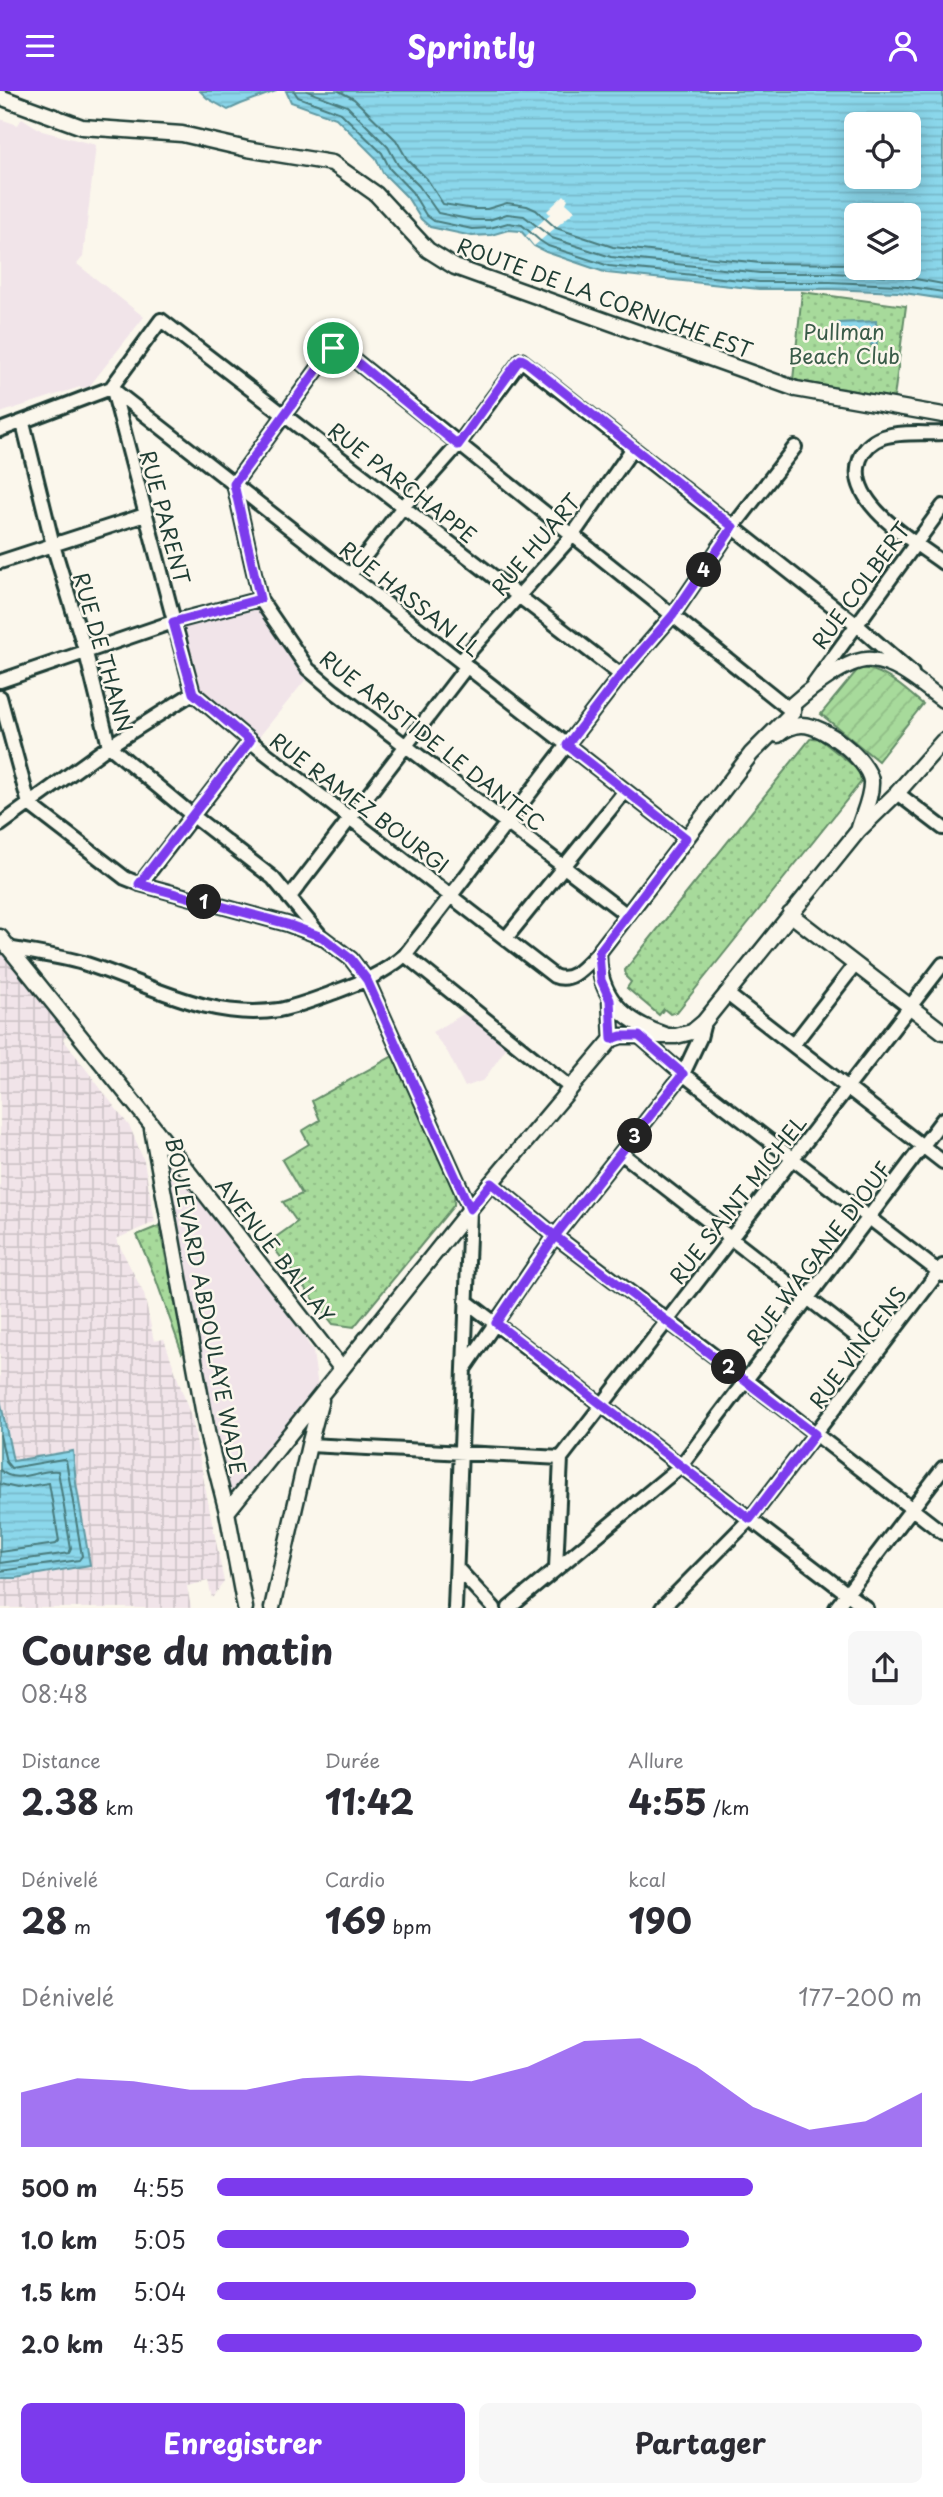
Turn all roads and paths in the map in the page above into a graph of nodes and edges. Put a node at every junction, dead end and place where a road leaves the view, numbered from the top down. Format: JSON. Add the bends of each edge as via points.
{"nodes":[{"id":1,"x":0,"y":97,"type":"edge"},
{"id":2,"x":112,"y":389,"type":"junction"},
{"id":3,"x":285,"y":415,"type":"junction"},
{"id":4,"x":943,"y":415,"type":"edge"},
{"id":5,"x":23,"y":423,"type":"junction"},
{"id":6,"x":0,"y":430,"type":"edge"},
{"id":7,"x":943,"y":433,"type":"edge"},
{"id":8,"x":458,"y":445,"type":"junction"},
{"id":9,"x":795,"y":447,"type":"dead end"},
{"id":10,"x":633,"y":448,"type":"junction"},
{"id":11,"x":234,"y":484,"type":"junction"},
{"id":12,"x":943,"y":506,"type":"edge"},
{"id":13,"x":403,"y":507,"type":"junction"},
{"id":14,"x":145,"y":515,"type":"junction"},
{"id":15,"x":733,"y":527,"type":"junction"},
{"id":16,"x":572,"y":536,"type":"junction"},
{"id":17,"x":916,"y":543,"type":"junction"},
{"id":18,"x":53,"y":545,"type":"junction"},
{"id":19,"x":0,"y":562,"type":"edge"},
{"id":20,"x":943,"y":563,"type":"edge"},
{"id":21,"x":350,"y":575,"type":"junction"},
{"id":22,"x":517,"y":595,"type":"junction"},
{"id":23,"x":260,"y":599,"type":"junction"},
{"id":24,"x":673,"y":615,"type":"junction"},
{"id":25,"x":173,"y":622,"type":"junction"},
{"id":26,"x":857,"y":625,"type":"junction"},
{"id":27,"x":86,"y":653,"type":"junction"},
{"id":28,"x":464,"y":664,"type":"junction"},
{"id":29,"x":621,"y":675,"type":"junction"},
{"id":30,"x":0,"y":681,"type":"edge"},
{"id":31,"x":921,"y":684,"type":"junction"},
{"id":32,"x":811,"y":688,"type":"junction"},
{"id":33,"x":193,"y":693,"type":"junction"},
{"id":34,"x":0,"y":697,"type":"edge"},
{"id":35,"x":943,"y":700,"type":"edge"},
{"id":36,"x":793,"y":712,"type":"junction"},
{"id":37,"x":250,"y":741,"type":"junction"},
{"id":38,"x":943,"y":741,"type":"edge"},
{"id":39,"x":567,"y":745,"type":"junction"},
{"id":40,"x":109,"y":746,"type":"junction"},
{"id":41,"x":405,"y":746,"type":"junction"},
{"id":42,"x":751,"y":754,"type":"junction"},
{"id":43,"x":625,"y":791,"type":"junction"},
{"id":44,"x":897,"y":793,"type":"junction"},
{"id":45,"x":29,"y":804,"type":"junction"},
{"id":46,"x":192,"y":815,"type":"junction"},
{"id":47,"x":350,"y":818,"type":"junction"},
{"id":48,"x":507,"y":823,"type":"junction"},
{"id":49,"x":0,"y":825,"type":"edge"},
{"id":50,"x":943,"y":828,"type":"edge"},
{"id":51,"x":858,"y":831,"type":"junction"},
{"id":52,"x":686,"y":838,"type":"junction"},
{"id":53,"x":564,"y":867,"type":"junction"},
{"id":54,"x":139,"y":884,"type":"junction"},
{"id":55,"x":452,"y":896,"type":"junction"},
{"id":56,"x":289,"y":898,"type":"junction"},
{"id":57,"x":790,"y":914,"type":"junction"},
{"id":58,"x":627,"y":915,"type":"junction"},
{"id":59,"x":322,"y":937,"type":"junction"},
{"id":60,"x":506,"y":938,"type":"junction"},
{"id":61,"x":5,"y":943,"type":"edge"},
{"id":62,"x":599,"y":952,"type":"junction"},
{"id":63,"x":405,"y":955,"type":"junction"},
{"id":64,"x":943,"y":964,"type":"edge"},
{"id":65,"x":855,"y":965,"type":"junction"},
{"id":66,"x":367,"y":980,"type":"junction"},
{"id":67,"x":726,"y":993,"type":"junction"},
{"id":68,"x":610,"y":1000,"type":"junction"},
{"id":69,"x":910,"y":1007,"type":"junction"},
{"id":70,"x":704,"y":1022,"type":"junction"},
{"id":71,"x":943,"y":1032,"type":"edge"},
{"id":72,"x":665,"y":1035,"type":"junction"},
{"id":73,"x":639,"y":1036,"type":"junction"},
{"id":74,"x":612,"y":1039,"type":"junction"},
{"id":75,"x":793,"y":1045,"type":"junction"},
{"id":76,"x":683,"y":1074,"type":"junction"},
{"id":77,"x":571,"y":1088,"type":"junction"},
{"id":78,"x":848,"y":1088,"type":"junction"},
{"id":79,"x":943,"y":1119,"type":"edge"},
{"id":80,"x":151,"y":1124,"type":"junction"},
{"id":81,"x":923,"y":1146,"type":"junction"},
{"id":82,"x":621,"y":1153,"type":"junction"},
{"id":83,"x":793,"y":1159,"type":"junction"},
{"id":84,"x":943,"y":1162,"type":"edge"},
{"id":85,"x":491,"y":1183,"type":"junction"},
{"id":86,"x":470,"y":1209,"type":"junction"},
{"id":87,"x":869,"y":1218,"type":"junction"},
{"id":88,"x":555,"y":1236,"type":"junction"},
{"id":89,"x":731,"y":1238,"type":"junction"},
{"id":90,"x":942,"y":1271,"type":"edge"},
{"id":91,"x":808,"y":1298,"type":"junction"},
{"id":92,"x":466,"y":1301,"type":"junction"},
{"id":93,"x":667,"y":1320,"type":"junction"},
{"id":94,"x":496,"y":1323,"type":"junction"},
{"id":95,"x":877,"y":1352,"type":"junction"},
{"id":96,"x":341,"y":1368,"type":"junction"},
{"id":97,"x":464,"y":1369,"type":"junction"},
{"id":98,"x":746,"y":1380,"type":"junction"},
{"id":99,"x":323,"y":1395,"type":"junction"},
{"id":100,"x":602,"y":1405,"type":"junction"},
{"id":101,"x":815,"y":1434,"type":"junction"},
{"id":102,"x":309,"y":1445,"type":"junction"},
{"id":103,"x":461,"y":1453,"type":"junction"},
{"id":104,"x":561,"y":1458,"type":"junction"},
{"id":105,"x":681,"y":1466,"type":"junction"},
{"id":106,"x":943,"y":1468,"type":"edge"},
{"id":107,"x":912,"y":1509,"type":"junction"},
{"id":108,"x":227,"y":1512,"type":"junction"},
{"id":109,"x":750,"y":1519,"type":"junction"},
{"id":110,"x":943,"y":1533,"type":"edge"},
{"id":111,"x":457,"y":1568,"type":"junction"},
{"id":112,"x":556,"y":1568,"type":"junction"},
{"id":113,"x":847,"y":1593,"type":"junction"},
{"id":114,"x":245,"y":1608,"type":"edge"},
{"id":115,"x":272,"y":1608,"type":"edge"},
{"id":116,"x":455,"y":1608,"type":"edge"},
{"id":117,"x":494,"y":1608,"type":"edge"},
{"id":118,"x":509,"y":1608,"type":"edge"},
{"id":119,"x":662,"y":1608,"type":"edge"},
{"id":120,"x":836,"y":1608,"type":"edge"},
{"id":121,"x":866,"y":1608,"type":"edge"}],
"edges":[{"from":1,"to":4,"type":"street","name":"ROUTE DE LA CORNICHE EST","via":[[82,127],[182,134],[332,163],[376,194],[428,250],[455,267],[796,389]]},
{"from":2,"to":3,"type":"street","name":"RUE PARCHAPPE","via":[[161,320]]},
{"from":2,"to":5,"type":"street"},
{"from":2,"to":11,"type":"street","name":"RUE HASSAN LL"},
{"from":2,"to":14,"type":"street","name":"RUE PARENT"},
{"from":3,"to":8,"type":"street","via":[[333,348],[340,349]]},
{"from":3,"to":11,"type":"street"},
{"from":3,"to":13,"type":"street","name":"RUE PARCHAPPE"},
{"from":5,"to":6,"type":"street"},
{"from":5,"to":18,"type":"street","name":"RUE DE THANN"},
{"from":7,"to":17,"type":"street","via":[[881,438],[870,444],[859,461],[859,483],[865,497]]},
{"from":8,"to":10,"type":"street","via":[[521,359]]},
{"from":8,"to":13,"type":"street"},
{"from":8,"to":16,"type":"street"},
{"from":9,"to":15,"type":"street"},
{"from":10,"to":15,"type":"street"},
{"from":10,"to":16,"type":"street","name":"RUE HUART"},
{"from":11,"to":21,"type":"street","name":"RUE HASSAN LL"},
{"from":11,"to":23,"type":"street","name":"RUE ARISTIDE LE DANTEC"},
{"from":12,"to":17,"type":"street","name":"RUE COLBERT"},
{"from":13,"to":21,"type":"street"},
{"from":13,"to":22,"type":"street","name":"RUE PARCHAPPE"},
{"from":14,"to":18,"type":"street"},
{"from":14,"to":25,"type":"street","name":"RUE PARENT"},
{"from":15,"to":24,"type":"street"},
{"from":15,"to":26,"type":"street"},
{"from":16,"to":22,"type":"street","name":"RUE HUART"},
{"from":16,"to":24,"type":"street"},
{"from":17,"to":20,"type":"street"},
{"from":17,"to":26,"type":"street","name":"RUE COLBERT"},
{"from":18,"to":19,"type":"street"},
{"from":18,"to":27,"type":"street","name":"RUE DE THANN"},
{"from":21,"to":28,"type":"street","name":"RUE HASSAN LL"},
{"from":22,"to":28,"type":"street","name":"RUE HUART"},
{"from":22,"to":29,"type":"street","name":"RUE PARCHAPPE"},
{"from":23,"to":25,"type":"street"},
{"from":23,"to":41,"type":"street","name":"RUE ARISTIDE LE DANTEC","via":[[309,669]]},
{"from":24,"to":29,"type":"street"},
{"from":24,"to":36,"type":"street"},
{"from":25,"to":27,"type":"street"},
{"from":25,"to":33,"type":"street","name":"RUE PARENT"},
{"from":26,"to":31,"type":"street"},
{"from":26,"to":32,"type":"street","name":"RUE COLBERT"},
{"from":27,"to":30,"type":"street"},
{"from":27,"to":40,"type":"street","name":"RUE DE THANN"},
{"from":28,"to":39,"type":"street","name":"RUE HASSAN LL"},
{"from":28,"to":41,"type":"street","name":"RUE HUART"},
{"from":29,"to":39,"type":"street"},
{"from":31,"to":32,"type":"street","via":[[893,666],[870,660]]},
{"from":31,"to":35,"type":"street"},
{"from":32,"to":36,"type":"street","via":[[793,704]]},
{"from":33,"to":37,"type":"street","name":"RUE RAMEZ BOURGI"},
{"from":33,"to":40,"type":"street"},
{"from":34,"to":45,"type":"street"},
{"from":36,"to":42,"type":"street"},
{"from":37,"to":46,"type":"street"},
{"from":37,"to":47,"type":"street","name":"RUE RAMEZ BOURGI"},
{"from":38,"to":44,"type":"street"},
{"from":39,"to":43,"type":"street","name":"RUE HASSAN LL"},
{"from":39,"to":48,"type":"street"},
{"from":40,"to":45,"type":"street"},
{"from":40,"to":46,"type":"street","name":"RUE DE THANN"},
{"from":41,"to":47,"type":"street","name":"RUE HUART"},
{"from":41,"to":48,"type":"street","name":"RUE ARISTIDE LE DANTEC"},
{"from":42,"to":51,"type":"street","via":[[791,727],[812,726],[829,734],[857,757],[871,778]]},
{"from":42,"to":52,"type":"street"},
{"from":43,"to":52,"type":"street","name":"RUE HASSAN LL"},
{"from":43,"to":53,"type":"street"},
{"from":44,"to":50,"type":"street"},
{"from":44,"to":51,"type":"street"},
{"from":45,"to":49,"type":"street"},
{"from":45,"to":54,"type":"street"},
{"from":46,"to":54,"type":"street"},
{"from":46,"to":56,"type":"street","name":"RUE DE THANN","via":[[273,878]]},
{"from":47,"to":55,"type":"street","name":"RUE RAMEZ BOURGI"},
{"from":47,"to":56,"type":"street","name":"RUE HUART"},
{"from":48,"to":53,"type":"street","name":"RUE ARISTIDE LE DANTEC"},
{"from":48,"to":55,"type":"street"},
{"from":51,"to":57,"type":"street"},
{"from":52,"to":58,"type":"street"},
{"from":53,"to":58,"type":"street","name":"RUE ARISTIDE LE DANTEC"},
{"from":53,"to":60,"type":"street"},
{"from":54,"to":59,"type":"street"},
{"from":55,"to":60,"type":"street","name":"RUE RAMEZ BOURGI"},
{"from":55,"to":63,"type":"street"},
{"from":56,"to":59,"type":"street","name":"RUE DE THANN"},
{"from":57,"to":65,"type":"street"},
{"from":57,"to":67,"type":"street"},
{"from":58,"to":62,"type":"street"},
{"from":59,"to":66,"type":"street","via":[[351,959]]},
{"from":60,"to":62,"type":"street","name":"RUE RAMEZ BOURGI","via":[[564,979]]},
{"from":61,"to":66,"type":"street","via":[[81,963],[217,1010],[278,1010]]},
{"from":61,"to":80,"type":"street","name":"BOULEVARD ABDOULAYE WADE"},
{"from":62,"to":68,"type":"street","via":[[601,980]]},
{"from":63,"to":66,"type":"street","via":[[389,970]]},
{"from":63,"to":77,"type":"street"},
{"from":64,"to":69,"type":"street","name":"RUE SAINT MICHEL"},
{"from":65,"to":69,"type":"street"},
{"from":65,"to":75,"type":"street"},
{"from":66,"to":86,"type":"street"},
{"from":67,"to":70,"type":"street"},
{"from":67,"to":75,"type":"street"},
{"from":68,"to":72,"type":"street","via":[[642,1026]]},
{"from":68,"to":74,"type":"street"},
{"from":69,"to":71,"type":"street"},
{"from":69,"to":78,"type":"street","name":"RUE SAINT MICHEL"},
{"from":70,"to":72,"type":"street","via":[[686,1034]]},
{"from":70,"to":76,"type":"street"},
{"from":72,"to":73,"type":"street"},
{"from":73,"to":74,"type":"street"},
{"from":73,"to":76,"type":"street"},
{"from":74,"to":77,"type":"street"},
{"from":75,"to":78,"type":"street"},
{"from":76,"to":82,"type":"street"},
{"from":76,"to":83,"type":"street"},
{"from":77,"to":85,"type":"street"},
{"from":78,"to":81,"type":"street"},
{"from":78,"to":83,"type":"street","name":"RUE SAINT MICHEL"},
{"from":79,"to":81,"type":"street","name":"RUE WAGANE DIOUF"},
{"from":80,"to":96,"type":"street","name":"AVENUE BALLAY"},
{"from":80,"to":108,"type":"street","name":"BOULEVARD ABDOULAYE WADE","via":[[208,1437]]},
{"from":81,"to":84,"type":"street"},
{"from":81,"to":87,"type":"street","name":"RUE WAGANE DIOUF"},
{"from":82,"to":88,"type":"street"},
{"from":82,"to":89,"type":"street"},
{"from":83,"to":87,"type":"street"},
{"from":83,"to":89,"type":"street","name":"RUE SAINT MICHEL"},
{"from":85,"to":86,"type":"street"},
{"from":85,"to":88,"type":"street"},
{"from":86,"to":92,"type":"street"},
{"from":86,"to":96,"type":"street"},
{"from":87,"to":90,"type":"street"},
{"from":87,"to":91,"type":"street","name":"RUE WAGANE DIOUF"},
{"from":88,"to":93,"type":"street"},
{"from":88,"to":94,"type":"street"},
{"from":89,"to":91,"type":"street"},
{"from":89,"to":93,"type":"street","name":"RUE SAINT MICHEL"},
{"from":90,"to":95,"type":"street","name":"RUE VINCENS"},
{"from":91,"to":95,"type":"street"},
{"from":91,"to":98,"type":"street","name":"RUE WAGANE DIOUF"},
{"from":92,"to":94,"type":"street"},
{"from":92,"to":97,"type":"street"},
{"from":93,"to":98,"type":"street"},
{"from":93,"to":100,"type":"street","name":"RUE SAINT MICHEL"},
{"from":94,"to":97,"type":"street"},
{"from":94,"to":100,"type":"street"},
{"from":95,"to":101,"type":"street","name":"RUE VINCENS"},
{"from":96,"to":99,"type":"street"},
{"from":97,"to":103,"type":"street"},
{"from":98,"to":101,"type":"street"},
{"from":98,"to":105,"type":"street","name":"RUE WAGANE DIOUF"},
{"from":99,"to":102,"type":"street"},
{"from":99,"to":108,"type":"street"},
{"from":100,"to":104,"type":"street","name":"RUE SAINT MICHEL"},
{"from":100,"to":105,"type":"street"},
{"from":101,"to":107,"type":"street"},
{"from":101,"to":109,"type":"street","name":"RUE VINCENS"},
{"from":102,"to":103,"type":"street"},
{"from":102,"to":115,"type":"street"},
{"from":103,"to":104,"type":"street"},
{"from":103,"to":111,"type":"street"},
{"from":104,"to":112,"type":"street"},
{"from":105,"to":109,"type":"street"},
{"from":105,"to":112,"type":"street","name":"RUE WAGANE DIOUF"},
{"from":106,"to":107,"type":"street"},
{"from":107,"to":110,"type":"street"},
{"from":107,"to":113,"type":"street"},
{"from":108,"to":114,"type":"street","name":"BOULEVARD ABDOULAYE WADE"},
{"from":109,"to":113,"type":"street"},
{"from":109,"to":119,"type":"street","name":"RUE VINCENS"},
{"from":111,"to":116,"type":"street"},
{"from":111,"to":117,"type":"street"},
{"from":112,"to":118,"type":"street","name":"RUE WAGANE DIOUF"},
{"from":113,"to":120,"type":"street"},
{"from":113,"to":121,"type":"street"}]}
